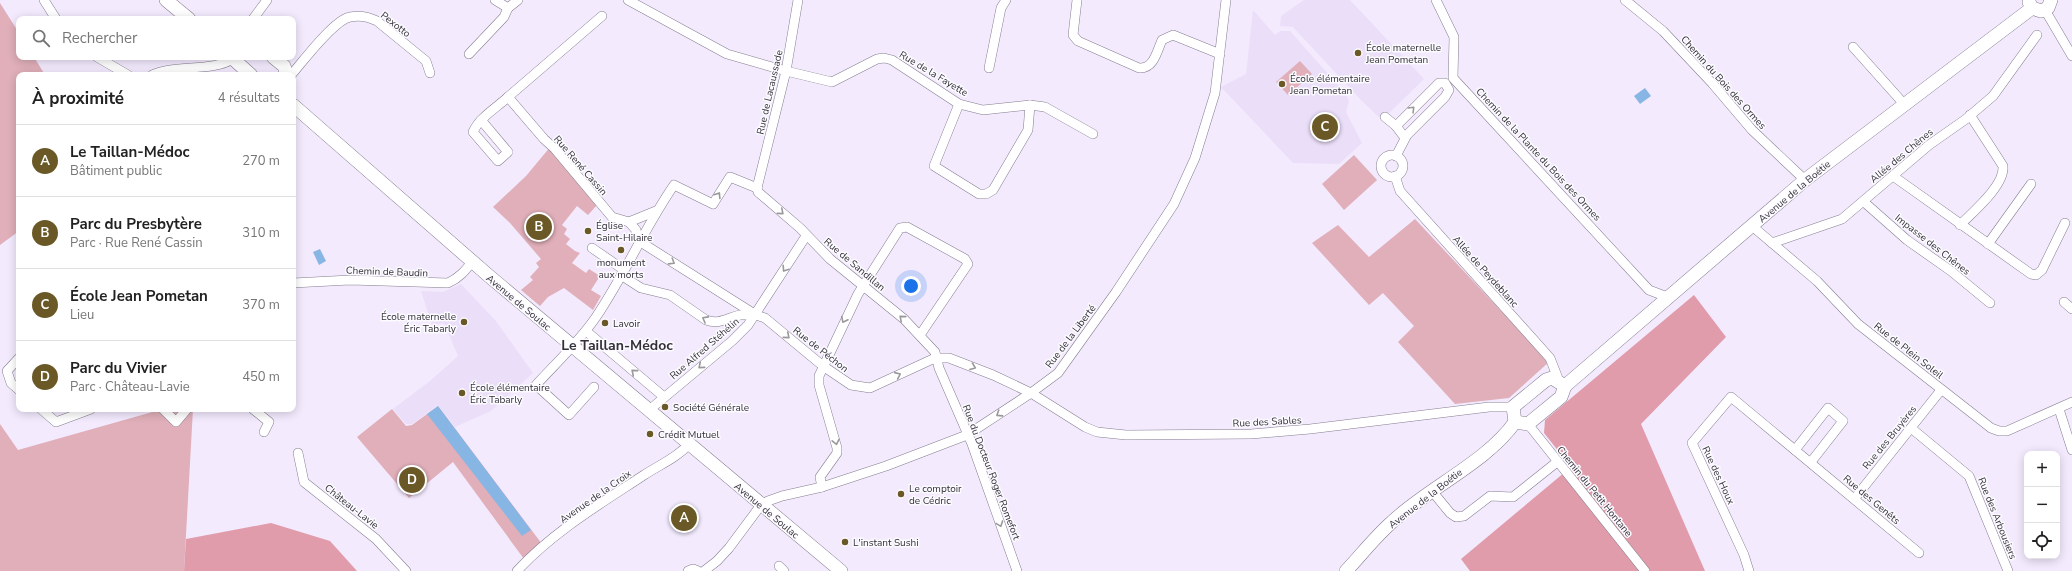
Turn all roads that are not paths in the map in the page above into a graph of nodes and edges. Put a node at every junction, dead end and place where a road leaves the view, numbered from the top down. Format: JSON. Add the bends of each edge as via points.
{"nodes":[{"id":1,"x":44,"y":0,"type":"edge"},
{"id":2,"x":166,"y":0,"type":"edge"},
{"id":3,"x":267,"y":0,"type":"edge"},
{"id":4,"x":495,"y":0,"type":"edge"},
{"id":5,"x":518,"y":0,"type":"edge"},
{"id":6,"x":628,"y":0,"type":"edge"},
{"id":7,"x":798,"y":0,"type":"edge"},
{"id":8,"x":1006,"y":0,"type":"edge"},
{"id":9,"x":1077,"y":0,"type":"edge"},
{"id":10,"x":1226,"y":0,"type":"edge"},
{"id":11,"x":1436,"y":0,"type":"edge"},
{"id":12,"x":1625,"y":0,"type":"edge"},
{"id":13,"x":2039,"y":5,"type":"edge"},
{"id":14,"x":508,"y":8,"type":"junction"},
{"id":15,"x":54,"y":16,"type":"edge"},
{"id":16,"x":185,"y":16,"type":"edge"},
{"id":17,"x":255,"y":16,"type":"edge"},
{"id":18,"x":602,"y":16,"type":"dead end"},
{"id":19,"x":2037,"y":35,"type":"dead end"},
{"id":20,"x":1853,"y":47,"type":"dead end"},
{"id":21,"x":469,"y":54,"type":"dead end"},
{"id":22,"x":1220,"y":54,"type":"junction"},
{"id":23,"x":2072,"y":56,"type":"edge"},
{"id":24,"x":102,"y":60,"type":"edge"},
{"id":25,"x":230,"y":60,"type":"edge"},
{"id":26,"x":234,"y":60,"type":"edge"},
{"id":27,"x":277,"y":60,"type":"edge"},
{"id":28,"x":989,"y":68,"type":"dead end"},
{"id":29,"x":786,"y":71,"type":"junction"},
{"id":30,"x":123,"y":72,"type":"edge"},
{"id":31,"x":166,"y":72,"type":"edge"},
{"id":32,"x":248,"y":72,"type":"edge"},
{"id":33,"x":287,"y":72,"type":"edge"},
{"id":34,"x":294,"y":72,"type":"edge"},
{"id":35,"x":430,"y":73,"type":"dead end"},
{"id":36,"x":508,"y":97,"type":"junction"},
{"id":37,"x":959,"y":104,"type":"junction"},
{"id":38,"x":1904,"y":104,"type":"junction"},
{"id":39,"x":1030,"y":105,"type":"junction"},
{"id":40,"x":296,"y":108,"type":"edge"},
{"id":41,"x":1970,"y":115,"type":"junction"},
{"id":42,"x":1385,"y":117,"type":"dead end"},
{"id":43,"x":482,"y":120,"type":"dead end"},
{"id":44,"x":1396,"y":126,"type":"junction"},
{"id":45,"x":1093,"y":134,"type":"dead end"},
{"id":46,"x":1405,"y":138,"type":"junction"},
{"id":47,"x":1396,"y":156,"type":"junction"},
{"id":48,"x":1395,"y":176,"type":"junction"},
{"id":49,"x":1893,"y":176,"type":"junction"},
{"id":50,"x":1806,"y":180,"type":"junction"},
{"id":51,"x":2031,"y":184,"type":"dead end"},
{"id":52,"x":758,"y":188,"type":"junction"},
{"id":53,"x":1864,"y":202,"type":"junction"},
{"id":54,"x":656,"y":211,"type":"junction"},
{"id":55,"x":629,"y":222,"type":"junction"},
{"id":56,"x":2065,"y":223,"type":"dead end"},
{"id":57,"x":1960,"y":225,"type":"junction"},
{"id":58,"x":1752,"y":226,"type":"junction"},
{"id":59,"x":806,"y":236,"type":"junction"},
{"id":60,"x":639,"y":241,"type":"junction"},
{"id":61,"x":1772,"y":243,"type":"junction"},
{"id":62,"x":1988,"y":244,"type":"junction"},
{"id":63,"x":592,"y":248,"type":"dead end"},
{"id":64,"x":472,"y":262,"type":"junction"},
{"id":65,"x":622,"y":273,"type":"junction"},
{"id":66,"x":296,"y":283,"type":"edge"},
{"id":67,"x":863,"y":286,"type":"junction"},
{"id":68,"x":1670,"y":298,"type":"junction"},
{"id":69,"x":2064,"y":302,"type":"dead end"},
{"id":70,"x":1990,"y":303,"type":"dead end"},
{"id":71,"x":2072,"y":309,"type":"edge"},
{"id":72,"x":756,"y":315,"type":"junction"},
{"id":73,"x":586,"y":331,"type":"junction"},
{"id":74,"x":920,"y":335,"type":"junction"},
{"id":75,"x":572,"y":346,"type":"junction"},
{"id":76,"x":935,"y":358,"type":"junction"},
{"id":77,"x":16,"y":361,"type":"edge"},
{"id":78,"x":823,"y":366,"type":"junction"},
{"id":79,"x":1562,"y":384,"type":"junction"},
{"id":80,"x":16,"y":387,"type":"edge"},
{"id":81,"x":594,"y":388,"type":"dead end"},
{"id":82,"x":1941,"y":390,"type":"junction"},
{"id":83,"x":1031,"y":393,"type":"junction"},
{"id":84,"x":664,"y":397,"type":"junction"},
{"id":85,"x":1731,"y":397,"type":"joint"},
{"id":86,"x":2072,"y":402,"type":"edge"},
{"id":87,"x":1513,"y":407,"type":"junction"},
{"id":88,"x":2059,"y":409,"type":"junction"},
{"id":89,"x":648,"y":411,"type":"junction"},
{"id":90,"x":44,"y":412,"type":"edge"},
{"id":91,"x":84,"y":412,"type":"edge"},
{"id":92,"x":166,"y":412,"type":"edge"},
{"id":93,"x":184,"y":412,"type":"edge"},
{"id":94,"x":257,"y":412,"type":"edge"},
{"id":95,"x":1518,"y":426,"type":"junction"},
{"id":96,"x":1911,"y":428,"type":"junction"},
{"id":97,"x":264,"y":432,"type":"dead end"},
{"id":98,"x":967,"y":435,"type":"junction"},
{"id":99,"x":689,"y":444,"type":"junction"},
{"id":100,"x":1796,"y":450,"type":"junction"},
{"id":101,"x":2072,"y":450,"type":"edge"},
{"id":102,"x":298,"y":453,"type":"dead end"},
{"id":103,"x":1557,"y":462,"type":"junction"},
{"id":104,"x":1811,"y":462,"type":"junction"},
{"id":105,"x":822,"y":487,"type":"junction"},
{"id":106,"x":1432,"y":491,"type":"junction"},
{"id":107,"x":1854,"y":498,"type":"junction"},
{"id":108,"x":762,"y":505,"type":"junction"},
{"id":109,"x":1919,"y":553,"type":"dead end"},
{"id":110,"x":406,"y":571,"type":"edge"},
{"id":111,"x":517,"y":571,"type":"edge"},
{"id":112,"x":688,"y":571,"type":"edge"},
{"id":113,"x":698,"y":571,"type":"edge"},
{"id":114,"x":704,"y":571,"type":"edge"},
{"id":115,"x":841,"y":571,"type":"edge"},
{"id":116,"x":1017,"y":571,"type":"edge"},
{"id":117,"x":1346,"y":571,"type":"edge"},
{"id":118,"x":1645,"y":571,"type":"edge"},
{"id":119,"x":1749,"y":571,"type":"edge"},
{"id":120,"x":2008,"y":571,"type":"edge"}],
"edges":[{"from":1,"to":15,"type":"street"},
{"from":2,"to":16,"type":"main road"},
{"from":3,"to":17,"type":"street"},
{"from":4,"to":14,"type":"street"},
{"from":5,"to":14,"type":"street"},
{"from":6,"to":29,"type":"street","via":[[727,54]]},
{"from":7,"to":29,"type":"street","name":"Rue de Lacaussade"},
{"from":8,"to":28,"type":"street","via":[[1001,8]]},
{"from":9,"to":22,"type":"street","via":[[1074,35],[1078,41],[1139,68],[1151,64],[1162,40],[1173,35]]},
{"from":10,"to":22,"type":"street","name":"Rue de la Liberté"},
{"from":11,"to":68,"type":"street","name":"Chemin de la Plante du Bois des Ormes","via":[[1454,37],[1453,78],[1649,290]]},
{"from":12,"to":50,"type":"street","name":"Chemin du Bois des Ormes","via":[[1663,31],[1752,130]]},
{"from":13,"to":23,"type":"street"},
{"from":13,"to":38,"type":"main road","name":"Avenue de la Boétie"},
{"from":14,"to":21,"type":"street","via":[[504,17]]},
{"from":18,"to":36,"type":"street"},
{"from":19,"to":41,"type":"street","name":"Allée des Chênes","via":[[1993,96]]},
{"from":20,"to":38,"type":"street"},
{"from":22,"to":83,"type":"street","name":"Rue de la Liberté","via":[[1215,93],[1195,158],[1174,204],[1058,373]]},
{"from":24,"to":30,"type":"street"},
{"from":25,"to":31,"type":"street","via":[[225,64]]},
{"from":26,"to":32,"type":"main road"},
{"from":27,"to":33,"type":"main road"},
{"from":29,"to":37,"type":"street","name":"Rue de la Fayette","via":[[832,82],[877,59],[884,58],[892,60]]},
{"from":29,"to":52,"type":"street","name":"Rue de Lacaussade"},
{"from":34,"to":35,"type":"street","name":"Pexotto","via":[[330,30],[349,17],[368,17],[377,21],[426,61]]},
{"from":36,"to":43,"type":"street"},
{"from":36,"to":55,"type":"street","name":"Rue René Cassin","via":[[544,140],[555,148],[612,217]]},
{"from":37,"to":39,"type":"street","name":"Rue de la Fayette","via":[[983,110]]},
{"from":37,"to":39,"type":"street","via":[[934,166],[979,194],[993,190],[1028,130]]},
{"from":38,"to":50,"type":"main road","name":"Avenue de la Boétie"},
{"from":39,"to":45,"type":"street","name":"Rue de la Fayette","via":[[1045,107]]},
{"from":40,"to":64,"type":"main road","name":"Avenue de Soulac"},
{"from":41,"to":49,"type":"street","name":"Allée des Chênes","via":[[1929,144]]},
{"from":41,"to":57,"type":"street","via":[[2003,166],[2004,172],[1995,188]]},
{"from":42,"to":44,"type":"street"},
{"from":44,"to":46,"type":"street"},
{"from":44,"to":46,"type":"street","one_way":true,"via":[[1439,83],[1448,86],[1445,97]]},
{"from":46,"to":47,"type":"street"},
{"from":47,"to":48,"type":"street","via":[[1402,162],[1403,168],[1400,174]]},
{"from":47,"to":48,"type":"street","via":[[1388,155],[1380,166],[1386,176]]},
{"from":48,"to":79,"type":"street","name":"Allée de Peydeblanc","via":[[1400,190],[1550,358]]},
{"from":49,"to":53,"type":"street","name":"Allée des Chênes"},
{"from":49,"to":57,"type":"street"},
{"from":50,"to":58,"type":"main road","name":"Avenue de la Boétie"},
{"from":51,"to":62,"type":"street"},
{"from":54,"to":52,"type":"street","one_way":true,"via":[[674,185],[713,204],[730,177]]},
{"from":52,"to":59,"type":"street","name":"Rue de Sandillan","one_way":true,"via":[[758,192]]},
{"from":53,"to":61,"type":"street","name":"Allée des Chênes","via":[[1842,219]]},
{"from":53,"to":70,"type":"street","name":"Impasse des Chênes","via":[[1907,240]]},
{"from":54,"to":55,"type":"street"},
{"from":54,"to":60,"type":"street"},
{"from":55,"to":60,"type":"street","via":[[636,230]]},
{"from":56,"to":62,"type":"street","via":[[2042,270],[2036,275]]},
{"from":57,"to":62,"type":"street"},
{"from":58,"to":61,"type":"street","name":"Rue de Plein Soleil"},
{"from":58,"to":68,"type":"main road","name":"Avenue de la Boétie"},
{"from":59,"to":67,"type":"street","name":"Rue de Sandillan"},
{"from":59,"to":72,"type":"street","name":"Rue Alfred Stéhélin","one_way":true},
{"from":60,"to":65,"type":"street"},
{"from":60,"to":72,"type":"street","name":"Rue de Péchon","one_way":true},
{"from":61,"to":82,"type":"street","name":"Rue de Plein Soleil","via":[[1817,281],[1858,324]]},
{"from":63,"to":65,"type":"street"},
{"from":64,"to":66,"type":"street","name":"Chemin de Baudin","via":[[456,279],[448,283],[350,280]]},
{"from":64,"to":75,"type":"main road","name":"Avenue de Soulac"},
{"from":72,"to":65,"type":"street","one_way":true,"via":[[739,315],[712,322],[670,294],[641,288]]},
{"from":65,"to":73,"type":"street"},
{"from":74,"to":67,"type":"street","name":"Rue de Sandillan","one_way":true},
{"from":67,"to":74,"type":"street","via":[[900,228],[912,229],[965,258],[968,264]]},
{"from":67,"to":78,"type":"street","one_way":true},
{"from":68,"to":79,"type":"main road","name":"Avenue de la Boétie"},
{"from":69,"to":71,"type":"street"},
{"from":72,"to":78,"type":"street","name":"Rue de Péchon","one_way":true,"via":[[765,318]]},
{"from":72,"to":84,"type":"street","name":"Rue Alfred Stéhélin","one_way":true,"via":[[732,341]]},
{"from":73,"to":75,"type":"street"},
{"from":84,"to":73,"type":"street","one_way":true},
{"from":74,"to":76,"type":"street","name":"Rue de Sandillan","via":[[935,352]]},
{"from":75,"to":81,"type":"street","via":[[536,386],[569,415]]},
{"from":75,"to":89,"type":"main road","name":"Avenue de Soulac"},
{"from":78,"to":76,"type":"street","name":"Rue de Péchon","one_way":true,"via":[[851,385],[870,388]]},
{"from":76,"to":83,"type":"street","one_way":true,"via":[[949,358]]},
{"from":76,"to":98,"type":"street","name":"Rue du Docteur Roger Romefort"},
{"from":77,"to":80,"type":"street","via":[[7,370],[11,383]]},
{"from":78,"to":105,"type":"street","one_way":true,"via":[[819,385],[837,453],[820,477]]},
{"from":79,"to":87,"type":"main road","via":[[1552,378],[1546,380]]},
{"from":79,"to":95,"type":"main road","name":"Avenue de la Boétie","via":[[1561,397]]},
{"from":82,"to":88,"type":"street","name":"Rue de Plein Soleil","via":[[1991,428],[1999,431],[2007,431]]},
{"from":82,"to":96,"type":"street","name":"Rue des Bruyères"},
{"from":83,"to":87,"type":"street","name":"Rue des Sables","via":[[1097,432],[1126,435],[1258,433],[1490,407]]},
{"from":83,"to":98,"type":"street","name":"Rue de la Liberté","one_way":true},
{"from":84,"to":89,"type":"street","name":"Rue Alfred Stéhélin"},
{"from":85,"to":100,"type":"street","name":"Rue des Genêts"},
{"from":85,"to":119,"type":"street","name":"Rue des Houx","via":[[1692,443]]},
{"from":86,"to":88,"type":"street","name":"Rue de Plein Soleil"},
{"from":87,"to":95,"type":"main road"},
{"from":88,"to":101,"type":"street"},
{"from":89,"to":99,"type":"main road","name":"Avenue de Soulac"},
{"from":90,"to":91,"type":"street","via":[[56,422]]},
{"from":92,"to":93,"type":"street","via":[[176,422]]},
{"from":94,"to":97,"type":"street","via":[[269,422]]},
{"from":95,"to":103,"type":"street","name":"Chemin du Petit Hontane"},
{"from":95,"to":106,"type":"main road","name":"Avenue de la Boétie"},
{"from":96,"to":107,"type":"street","name":"Rue des Bruyères"},
{"from":96,"to":120,"type":"street","name":"Rue des Arbousiers","via":[[1969,476]]},
{"from":98,"to":105,"type":"street","name":"Rue de la Liberté"},
{"from":98,"to":116,"type":"street","name":"Rue du Docteur Roger Romefort","one_way":true},
{"from":99,"to":108,"type":"main road","name":"Avenue de Soulac"},
{"from":99,"to":111,"type":"street","name":"Avenue de la Croix","via":[[681,452],[557,535]]},
{"from":100,"to":104,"type":"street","name":"Rue des Genêts"},
{"from":100,"to":104,"type":"street","via":[[1828,408],[1843,421]]},
{"from":102,"to":110,"type":"street","name":"Château-Lavie","via":[[304,482],[376,539]]},
{"from":103,"to":106,"type":"street","via":[[1513,496],[1490,496],[1464,516],[1456,517],[1450,513]]},
{"from":103,"to":118,"type":"street","name":"Chemin du Petit Hontane"},
{"from":104,"to":107,"type":"street","name":"Rue des Genêts"},
{"from":105,"to":108,"type":"street","name":"Rue de la Liberté","via":[[782,496]]},
{"from":106,"to":117,"type":"main road","name":"Avenue de la Boétie","via":[[1392,522]]},
{"from":107,"to":109,"type":"street","name":"Rue des Genêts"},
{"from":108,"to":114,"type":"street","name":"Rue de la Liberté","via":[[717,562]]},
{"from":108,"to":115,"type":"main road","name":"Avenue de Soulac"},
{"from":112,"to":113,"type":"street"}]}
